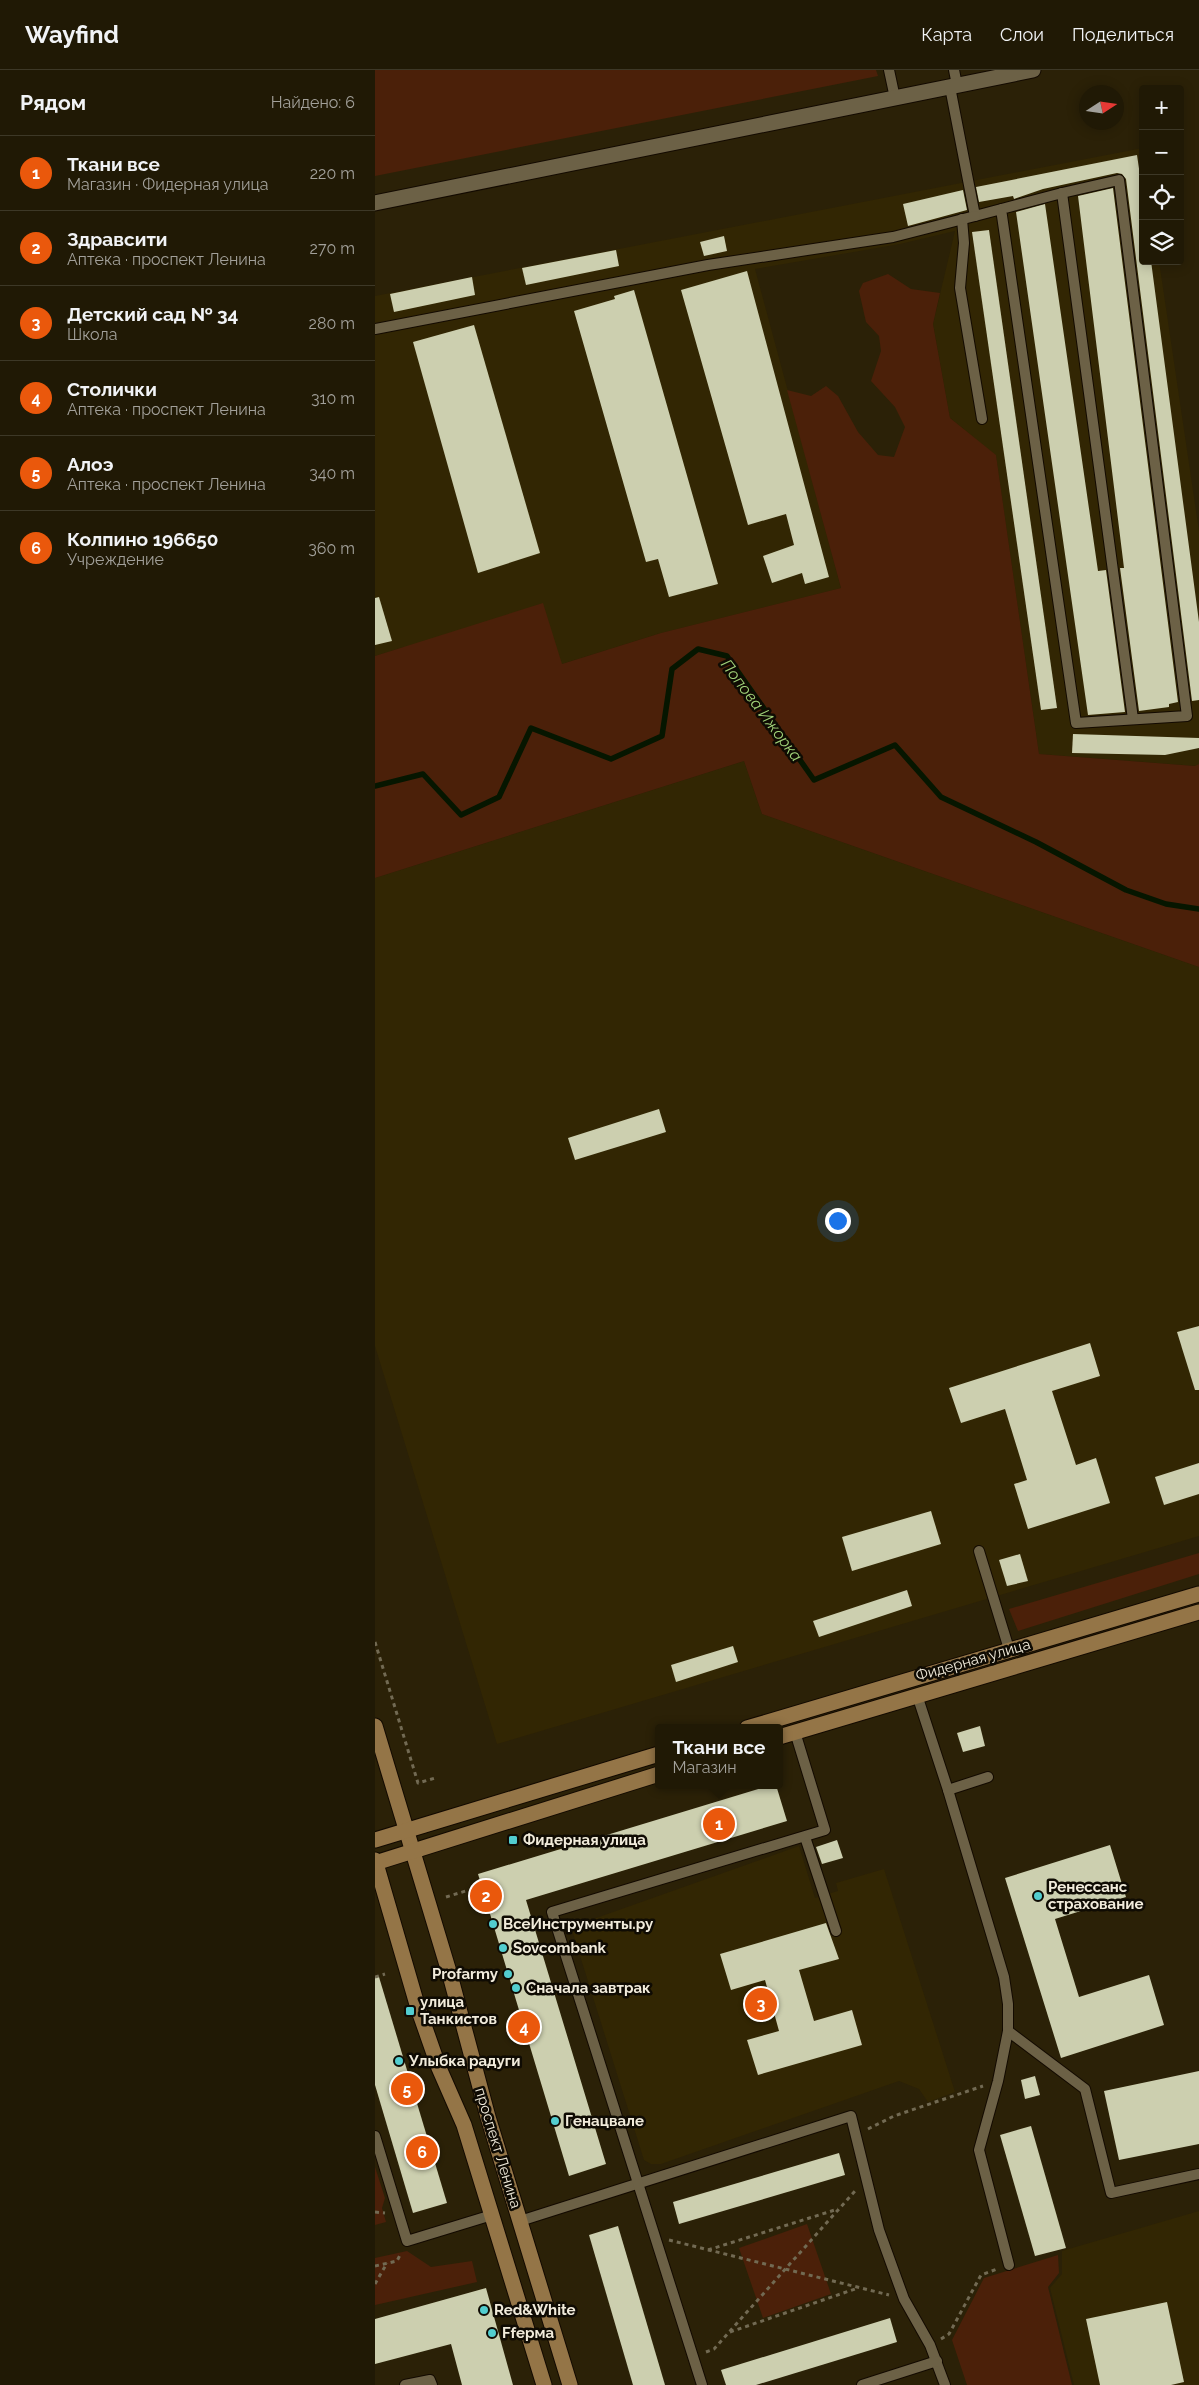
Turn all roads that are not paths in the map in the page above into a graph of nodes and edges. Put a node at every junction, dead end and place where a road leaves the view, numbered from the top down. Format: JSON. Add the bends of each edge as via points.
{"nodes":[{"id":1,"x":889,"y":70,"type":"edge"},
{"id":2,"x":954,"y":70,"type":"edge"},
{"id":3,"x":1033,"y":70,"type":"edge"},
{"id":4,"x":954,"y":86,"type":"junction"},
{"id":5,"x":895,"y":98,"type":"junction"},
{"id":6,"x":1062,"y":193,"type":"junction"},
{"id":7,"x":375,"y":203,"type":"edge"},
{"id":8,"x":1001,"y":209,"type":"junction"},
{"id":9,"x":975,"y":216,"type":"junction"},
{"id":10,"x":962,"y":219,"type":"junction"},
{"id":11,"x":375,"y":329,"type":"edge"},
{"id":12,"x":982,"y":419,"type":"dead end"},
{"id":13,"x":1133,"y":719,"type":"junction"},
{"id":14,"x":979,"y":1551,"type":"dead end"},
{"id":15,"x":1199,"y":1594,"type":"edge"},
{"id":16,"x":1199,"y":1612,"type":"edge"},
{"id":17,"x":1009,"y":1649,"type":"junction"},
{"id":18,"x":1014,"y":1666,"type":"junction"},
{"id":19,"x":911,"y":1678,"type":"junction"},
{"id":20,"x":917,"y":1695,"type":"junction"},
{"id":21,"x":789,"y":1715,"type":"junction"},
{"id":22,"x":760,"y":1724,"type":"edge"},
{"id":23,"x":375,"y":1726,"type":"edge"},
{"id":24,"x":795,"y":1732,"type":"junction"},
{"id":25,"x":783,"y":1736,"type":"edge"},
{"id":26,"x":655,"y":1755,"type":"edge"},
{"id":27,"x":655,"y":1775,"type":"edge"},
{"id":28,"x":988,"y":1777,"type":"dead end"},
{"id":29,"x":948,"y":1790,"type":"junction"},
{"id":30,"x":406,"y":1830,"type":"junction"},
{"id":31,"x":805,"y":1837,"type":"junction"},
{"id":32,"x":375,"y":1840,"type":"edge"},
{"id":33,"x":413,"y":1852,"type":"junction"},
{"id":34,"x":375,"y":1862,"type":"edge"},
{"id":35,"x":836,"y":1931,"type":"dead end"},
{"id":36,"x":1008,"y":2031,"type":"junction"},
{"id":37,"x":375,"y":2136,"type":"edge"},
{"id":38,"x":1199,"y":2174,"type":"edge"},
{"id":39,"x":639,"y":2185,"type":"junction"},
{"id":40,"x":492,"y":2214,"type":"junction"},
{"id":41,"x":520,"y":2221,"type":"junction"},
{"id":42,"x":1009,"y":2265,"type":"road end"},
{"id":43,"x":937,"y":2361,"type":"junction"},
{"id":44,"x":405,"y":2385,"type":"edge"},
{"id":45,"x":432,"y":2385,"type":"edge"},
{"id":46,"x":544,"y":2385,"type":"edge"},
{"id":47,"x":570,"y":2385,"type":"edge"},
{"id":48,"x":702,"y":2385,"type":"edge"},
{"id":49,"x":862,"y":2385,"type":"edge"},
{"id":50,"x":945,"y":2385,"type":"edge"}],
"edges":[{"from":1,"to":5,"type":"lane"},
{"from":2,"to":4,"type":"lane"},
{"from":3,"to":4,"type":"street"},
{"from":4,"to":5,"type":"street"},
{"from":4,"to":9,"type":"lane"},
{"from":5,"to":7,"type":"street"},
{"from":6,"to":8,"type":"lane"},
{"from":6,"to":13,"type":"lane"},
{"from":6,"to":13,"type":"lane","via":[[1119,180],[1187,716]]},
{"from":8,"to":9,"type":"lane"},
{"from":8,"to":13,"type":"lane","via":[[1076,723]]},
{"from":9,"to":10,"type":"lane"},
{"from":10,"to":11,"type":"lane","via":[[893,237],[708,265]]},
{"from":10,"to":12,"type":"lane","via":[[964,243],[959,288]]},
{"from":14,"to":17,"type":"lane"},
{"from":15,"to":17,"type":"street","name":"Фидерная улица"},
{"from":16,"to":18,"type":"street","name":"Фидерная улица"},
{"from":17,"to":18,"type":"street"},
{"from":17,"to":19,"type":"street","name":"Фидерная улица"},
{"from":18,"to":20,"type":"street","name":"Фидерная улица"},
{"from":19,"to":20,"type":"street"},
{"from":19,"to":21,"type":"street","name":"Фидерная улица"},
{"from":20,"to":24,"type":"street","name":"Фидерная улица"},
{"from":20,"to":29,"type":"lane"},
{"from":21,"to":22,"type":"street","name":"Фидерная улица"},
{"from":21,"to":24,"type":"street"},
{"from":23,"to":30,"type":"street","name":"проспект Ленина"},
{"from":24,"to":25,"type":"street","name":"Фидерная улица"},
{"from":24,"to":31,"type":"lane","via":[[825,1830]]},
{"from":26,"to":30,"type":"street"},
{"from":27,"to":33,"type":"street"},
{"from":28,"to":29,"type":"lane"},
{"from":29,"to":36,"type":"lane","via":[[1004,1977]]},
{"from":30,"to":32,"type":"street"},
{"from":30,"to":33,"type":"street","name":"проспект Ленина"},
{"from":31,"to":35,"type":"lane"},
{"from":31,"to":39,"type":"lane","via":[[552,1912]]},
{"from":33,"to":34,"type":"street"},
{"from":33,"to":41,"type":"street","name":"проспект Ленина","via":[[487,2117]]},
{"from":34,"to":40,"type":"street","name":"проспект Ленина","via":[[418,2008],[464,2125]]},
{"from":36,"to":38,"type":"lane","via":[[1085,2089],[1111,2193]]},
{"from":36,"to":42,"type":"lane","via":[[979,2150]]},
{"from":37,"to":40,"type":"lane","via":[[407,2241]]},
{"from":39,"to":41,"type":"lane"},
{"from":39,"to":43,"type":"lane","via":[[851,2116],[879,2230],[904,2299]]},
{"from":39,"to":48,"type":"lane"},
{"from":40,"to":46,"type":"street","name":"проспект Ленина"},
{"from":41,"to":47,"type":"street","name":"проспект Ленина"},
{"from":43,"to":49,"type":"lane"},
{"from":43,"to":50,"type":"lane"},
{"from":44,"to":45,"type":"lane","via":[[430,2380]]}]}
